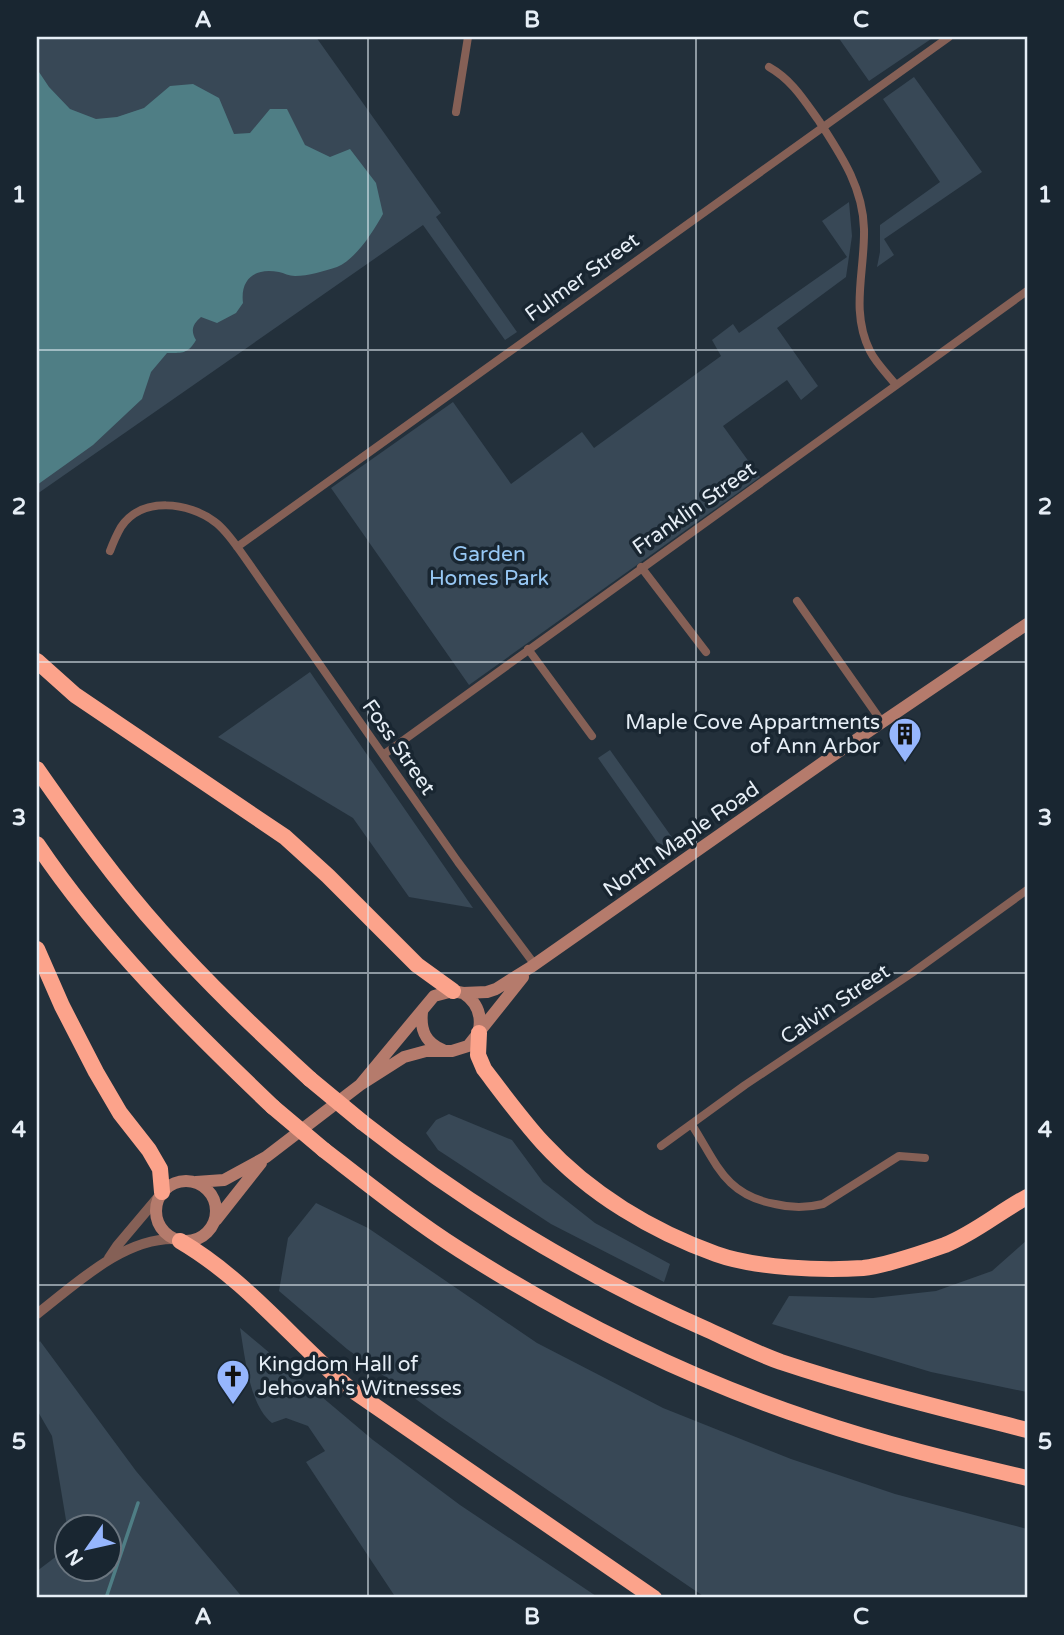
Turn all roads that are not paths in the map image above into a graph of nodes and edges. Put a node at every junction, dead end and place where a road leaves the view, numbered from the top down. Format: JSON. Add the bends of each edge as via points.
{"nodes":[{"id":1,"x":468,"y":37,"type":"edge"},
{"id":2,"x":949,"y":37,"type":"edge"},
{"id":3,"x":769,"y":67,"type":"dead end"},
{"id":4,"x":456,"y":112,"type":"dead end"},
{"id":5,"x":822,"y":127,"type":"junction"},
{"id":6,"x":1027,"y":291,"type":"edge"},
{"id":7,"x":896,"y":385,"type":"junction"},
{"id":8,"x":237,"y":547,"type":"junction"},
{"id":9,"x":110,"y":551,"type":"dead end"},
{"id":10,"x":641,"y":567,"type":"junction"},
{"id":11,"x":797,"y":601,"type":"dead end"},
{"id":12,"x":1027,"y":624,"type":"edge"},
{"id":13,"x":528,"y":649,"type":"junction"},
{"id":14,"x":706,"y":652,"type":"dead end"},
{"id":15,"x":37,"y":661,"type":"edge"},
{"id":16,"x":882,"y":722,"type":"junction"},
{"id":17,"x":592,"y":736,"type":"dead end"},
{"id":18,"x":383,"y":755,"type":"junction"},
{"id":19,"x":37,"y":769,"type":"edge"},
{"id":20,"x":37,"y":844,"type":"edge"},
{"id":21,"x":1027,"y":890,"type":"edge"},
{"id":22,"x":37,"y":949,"type":"edge"},
{"id":23,"x":533,"y":966,"type":"junction"},
{"id":24,"x":458,"y":992,"type":"junction"},
{"id":25,"x":422,"y":1012,"type":"junction"},
{"id":26,"x":479,"y":1032,"type":"junction"},
{"id":27,"x":443,"y":1050,"type":"junction"},
{"id":28,"x":360,"y":1085,"type":"junction"},
{"id":29,"x":692,"y":1125,"type":"junction"},
{"id":30,"x":661,"y":1146,"type":"dead end"},
{"id":31,"x":266,"y":1157,"type":"junction"},
{"id":32,"x":925,"y":1158,"type":"dead end"},
{"id":33,"x":195,"y":1182,"type":"junction"},
{"id":34,"x":161,"y":1194,"type":"junction"},
{"id":35,"x":1027,"y":1197,"type":"edge"},
{"id":36,"x":214,"y":1223,"type":"junction"},
{"id":37,"x":177,"y":1240,"type":"junction"},
{"id":38,"x":109,"y":1259,"type":"junction"},
{"id":39,"x":37,"y":1314,"type":"edge"},
{"id":40,"x":1027,"y":1430,"type":"edge"},
{"id":41,"x":1027,"y":1478,"type":"edge"},
{"id":42,"x":654,"y":1598,"type":"edge"}],
"edges":[{"from":1,"to":4,"type":"street"},
{"from":2,"to":5,"type":"street","name":"Fulmer Street"},
{"from":3,"to":5,"type":"street","via":[[793,84]]},
{"from":5,"to":7,"type":"street","via":[[852,173],[860,200],[864,229],[858,296],[862,327],[870,352]]},
{"from":5,"to":8,"type":"street","name":"Fulmer Street"},
{"from":6,"to":7,"type":"street","name":"Franklin Street"},
{"from":7,"to":10,"type":"street","name":"Franklin Street"},
{"from":8,"to":9,"type":"street","name":"Foss Street","via":[[217,523],[192,508],[154,506],[122,525]]},
{"from":8,"to":18,"type":"street","name":"Foss Street"},
{"from":10,"to":13,"type":"street","name":"Franklin Street"},
{"from":10,"to":14,"type":"street"},
{"from":11,"to":16,"type":"street"},
{"from":12,"to":16,"type":"main road","name":"North Maple Road"},
{"from":13,"to":17,"type":"street"},
{"from":13,"to":18,"type":"street","name":"Franklin Street"},
{"from":15,"to":24,"type":"highway","via":[[75,695],[285,837],[417,965]]},
{"from":16,"to":23,"type":"main road","name":"North Maple Road"},
{"from":18,"to":23,"type":"street","name":"Foss Street"},
{"from":19,"to":40,"type":"highway","bridge":true,"via":[[160,930],[254,1028],[362,1122],[476,1206],[658,1308],[779,1361]]},
{"from":20,"to":41,"type":"highway","bridge":true,"via":[[96,923],[196,1034],[324,1150],[460,1249],[648,1353],[719,1385],[909,1450]]},
{"from":21,"to":29,"type":"street","name":"Calvin Street"},
{"from":22,"to":34,"type":"highway","via":[[96,1072],[160,1169]]},
{"from":23,"to":24,"type":"main road","name":"North Maple Road","via":[[496,989]]},
{"from":23,"to":26,"type":"main road","name":"North Maple Road"},
{"from":24,"to":25,"type":"main road","name":"North Maple Road","via":[[433,996]]},
{"from":24,"to":26,"type":"main road","via":[[476,1005]]},
{"from":25,"to":27,"type":"main road","via":[[422,1031]]},
{"from":25,"to":28,"type":"main road","name":"North Maple Road"},
{"from":26,"to":27,"type":"main road","name":"North Maple Road","via":[[460,1050]]},
{"from":26,"to":35,"type":"highway","via":[[478,1055],[484,1069],[544,1144],[613,1202],[718,1255],[813,1268],[866,1268],[963,1237]]},
{"from":27,"to":28,"type":"main road","name":"North Maple Road","via":[[404,1057]]},
{"from":28,"to":31,"type":"main road","name":"North Maple Road"},
{"from":29,"to":30,"type":"street","name":"Calvin Street"},
{"from":29,"to":32,"type":"street","via":[[741,1194],[783,1206],[823,1204],[899,1156]]},
{"from":31,"to":33,"type":"main road","name":"North Maple Road","via":[[225,1180]]},
{"from":31,"to":36,"type":"main road","name":"North Maple Road"},
{"from":33,"to":34,"type":"main road","via":[[177,1182]]},
{"from":33,"to":36,"type":"main road","via":[[211,1194]]},
{"from":34,"to":37,"type":"main road","via":[[157,1220]]},
{"from":34,"to":38,"type":"street"},
{"from":36,"to":37,"type":"main road","via":[[200,1238]]},
{"from":37,"to":38,"type":"street","via":[[152,1241]]},
{"from":37,"to":42,"type":"highway","via":[[217,1265],[349,1388]]},
{"from":38,"to":39,"type":"street"}]}
